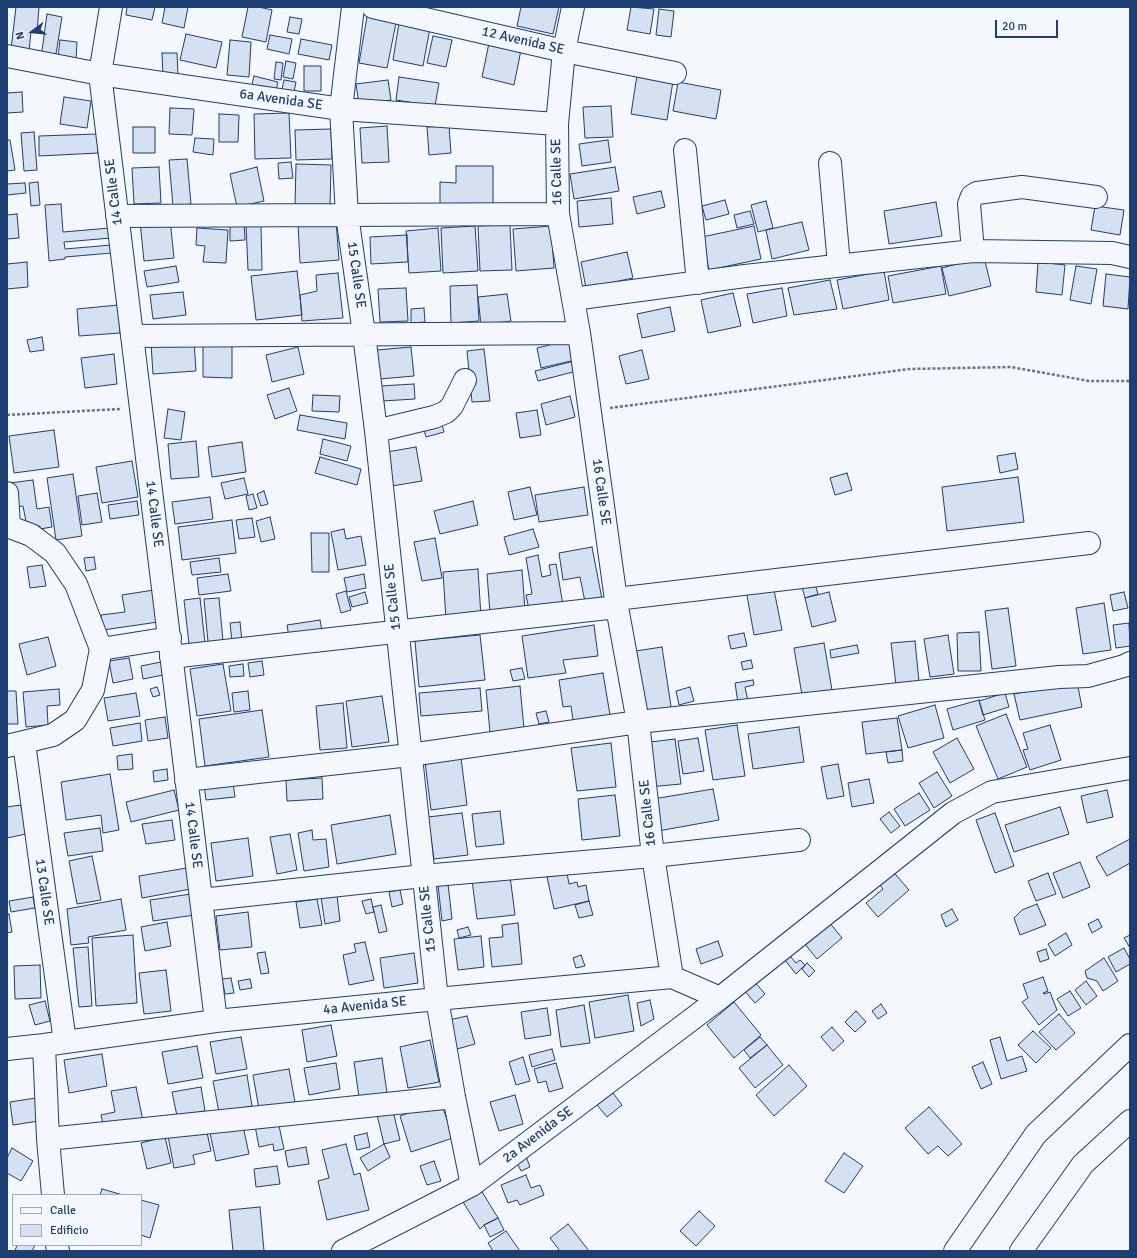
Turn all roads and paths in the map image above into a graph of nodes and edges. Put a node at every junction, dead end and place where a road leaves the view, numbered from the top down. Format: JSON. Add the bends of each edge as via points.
{"nodes":[{"id":1,"x":112,"y":7,"type":"edge"},
{"id":2,"x":353,"y":7,"type":"edge"},
{"id":3,"x":373,"y":7,"type":"edge"},
{"id":4,"x":573,"y":7,"type":"edge"},
{"id":5,"x":564,"y":51,"type":"junction"},
{"id":6,"x":7,"y":56,"type":"edge"},
{"id":7,"x":675,"y":73,"type":"dead end"},
{"id":8,"x":100,"y":74,"type":"junction"},
{"id":9,"x":341,"y":109,"type":"junction"},
{"id":10,"x":557,"y":124,"type":"junction"},
{"id":11,"x":685,"y":150,"type":"dead end"},
{"id":12,"x":830,"y":163,"type":"dead end"},
{"id":13,"x":1096,"y":197,"type":"dead end"},
{"id":14,"x":558,"y":214,"type":"junction"},
{"id":15,"x":347,"y":215,"type":"junction"},
{"id":16,"x":117,"y":216,"type":"junction"},
{"id":17,"x":973,"y":251,"type":"junction"},
{"id":18,"x":1130,"y":257,"type":"edge"},
{"id":19,"x":839,"y":265,"type":"junction"},
{"id":20,"x":698,"y":283,"type":"junction"},
{"id":21,"x":573,"y":299,"type":"junction"},
{"id":22,"x":579,"y":333,"type":"junction"},
{"id":23,"x":364,"y":334,"type":"junction"},
{"id":24,"x":132,"y":336,"type":"junction"},
{"id":25,"x":465,"y":380,"type":"dead end"},
{"id":26,"x":1130,"y":381,"type":"edge"},
{"id":27,"x":141,"y":408,"type":"junction"},
{"id":28,"x":590,"y":411,"type":"junction"},
{"id":29,"x":7,"y":415,"type":"edge"},
{"id":30,"x":376,"y":431,"type":"junction"},
{"id":31,"x":7,"y":492,"type":"edge"},
{"id":32,"x":8,"y":526,"type":"edge"},
{"id":33,"x":1089,"y":544,"type":"dead end"},
{"id":34,"x":616,"y":603,"type":"junction"},
{"id":35,"x":397,"y":632,"type":"junction"},
{"id":36,"x":170,"y":648,"type":"junction"},
{"id":37,"x":101,"y":649,"type":"junction"},
{"id":38,"x":1130,"y":663,"type":"edge"},
{"id":39,"x":638,"y":722,"type":"junction"},
{"id":40,"x":15,"y":745,"type":"edge"},
{"id":41,"x":410,"y":755,"type":"junction"},
{"id":42,"x":1130,"y":768,"type":"edge"},
{"id":43,"x":186,"y":780,"type":"junction"},
{"id":44,"x":798,"y":840,"type":"dead end"},
{"id":45,"x":653,"y":856,"type":"junction"},
{"id":46,"x":423,"y":876,"type":"junction"},
{"id":47,"x":201,"y":900,"type":"junction"},
{"id":48,"x":672,"y":977,"type":"junction"},
{"id":49,"x":720,"y":998,"type":"junction"},
{"id":50,"x":437,"y":999,"type":"junction"},
{"id":51,"x":216,"y":1021,"type":"junction"},
{"id":52,"x":54,"y":1044,"type":"junction"},
{"id":53,"x":1130,"y":1045,"type":"edge"},
{"id":54,"x":7,"y":1049,"type":"edge"},
{"id":55,"x":454,"y":1097,"type":"junction"},
{"id":56,"x":1130,"y":1121,"type":"edge"},
{"id":57,"x":48,"y":1139,"type":"junction"},
{"id":58,"x":472,"y":1185,"type":"junction"},
{"id":59,"x":53,"y":1194,"type":"edge"},
{"id":60,"x":343,"y":1251,"type":"edge"},
{"id":61,"x":955,"y":1251,"type":"edge"},
{"id":62,"x":1021,"y":1251,"type":"edge"}],
"edges":[{"from":1,"to":8,"type":"main road","name":"14 Calle SE"},
{"from":2,"to":9,"type":"main road","name":"15 Calle SE"},
{"from":3,"to":5,"type":"main road","name":"12 Avenida SE"},
{"from":4,"to":5,"type":"main road","name":"16 Calle SE"},
{"from":5,"to":7,"type":"main road","name":"12 Avenida SE"},
{"from":5,"to":10,"type":"main road","name":"16 Calle SE"},
{"from":6,"to":8,"type":"main road","name":"6a Avenida SE"},
{"from":8,"to":9,"type":"main road","name":"6a Avenida SE"},
{"from":8,"to":16,"type":"main road","name":"14 Calle SE"},
{"from":9,"to":10,"type":"main road","name":"6a Avenida SE"},
{"from":9,"to":15,"type":"main road","name":"15 Calle SE"},
{"from":10,"to":14,"type":"main road","name":"16 Calle SE"},
{"from":11,"to":20,"type":"main road"},
{"from":12,"to":19,"type":"main road"},
{"from":13,"to":17,"type":"main road","via":[[1022,187],[977,193],[972,196],[969,204]]},
{"from":14,"to":15,"type":"main road"},
{"from":14,"to":21,"type":"main road","name":"16 Calle SE"},
{"from":15,"to":16,"type":"main road"},
{"from":15,"to":23,"type":"main road","name":"15 Calle SE"},
{"from":16,"to":24,"type":"main road","name":"14 Calle SE"},
{"from":17,"to":18,"type":"main road","via":[[1112,253]]},
{"from":17,"to":19,"type":"main road"},
{"from":19,"to":20,"type":"main road"},
{"from":20,"to":21,"type":"main road"},
{"from":21,"to":22,"type":"main road","name":"16 Calle SE"},
{"from":22,"to":23,"type":"main road"},
{"from":22,"to":28,"type":"main road","name":"16 Calle SE"},
{"from":23,"to":24,"type":"main road"},
{"from":23,"to":30,"type":"main road","name":"15 Calle SE"},
{"from":24,"to":27,"type":"main road","name":"14 Calle SE"},
{"from":25,"to":30,"type":"main road","via":[[452,406],[446,412]]},
{"from":26,"to":28,"type":"path","via":[[1089,381],[1011,367],[909,369]]},
{"from":27,"to":29,"type":"path"},
{"from":27,"to":36,"type":"main road","name":"14 Calle SE"},
{"from":28,"to":34,"type":"main road","name":"16 Calle SE"},
{"from":30,"to":35,"type":"main road","name":"15 Calle SE"},
{"from":31,"to":32,"type":"main road"},
{"from":32,"to":37,"type":"main road","via":[[31,535],[55,552],[76,584]]},
{"from":33,"to":34,"type":"main road"},
{"from":34,"to":35,"type":"main road"},
{"from":34,"to":39,"type":"main road","name":"16 Calle SE"},
{"from":35,"to":36,"type":"main road"},
{"from":35,"to":41,"type":"main road","name":"15 Calle SE"},
{"from":36,"to":37,"type":"main road"},
{"from":36,"to":43,"type":"main road","name":"14 Calle SE"},
{"from":37,"to":40,"type":"main road","via":[[93,690],[75,720],[53,735]]},
{"from":38,"to":39,"type":"main road","via":[[1088,676]]},
{"from":39,"to":41,"type":"main road"},
{"from":39,"to":45,"type":"main road","name":"16 Calle SE"},
{"from":40,"to":52,"type":"main road","name":"13 Calle SE"},
{"from":41,"to":43,"type":"main road"},
{"from":41,"to":46,"type":"main road","name":"15 Calle SE"},
{"from":42,"to":49,"type":"main road","name":"2a Avenida SE","via":[[992,792],[954,813]]},
{"from":43,"to":47,"type":"main road","name":"14 Calle SE"},
{"from":44,"to":45,"type":"main road"},
{"from":45,"to":46,"type":"main road"},
{"from":45,"to":48,"type":"main road","name":"16 Calle SE"},
{"from":46,"to":47,"type":"main road"},
{"from":46,"to":50,"type":"main road","name":"15 Calle SE"},
{"from":47,"to":51,"type":"main road","name":"14 Calle SE"},
{"from":48,"to":49,"type":"main road","name":"4a Avenida SE"},
{"from":48,"to":50,"type":"main road","name":"4a Avenida SE"},
{"from":49,"to":58,"type":"main road","name":"2a Avenida SE"},
{"from":50,"to":51,"type":"main road","name":"4a Avenida SE"},
{"from":50,"to":55,"type":"main road","name":"15 Calle SE"},
{"from":51,"to":52,"type":"main road","name":"4a Avenida SE"},
{"from":52,"to":54,"type":"main road","name":"4a Avenida SE"},
{"from":52,"to":57,"type":"main road","name":"13 Calle SE"},
{"from":53,"to":61,"type":"main road","via":[[1036,1134]]},
{"from":55,"to":57,"type":"main road"},
{"from":55,"to":58,"type":"main road","name":"15 Calle SE"},
{"from":56,"to":62,"type":"main road","via":[[1082,1164]]},
{"from":57,"to":59,"type":"main road","name":"13 Calle SE"},
{"from":58,"to":60,"type":"main road","name":"2a Avenida SE"}]}
